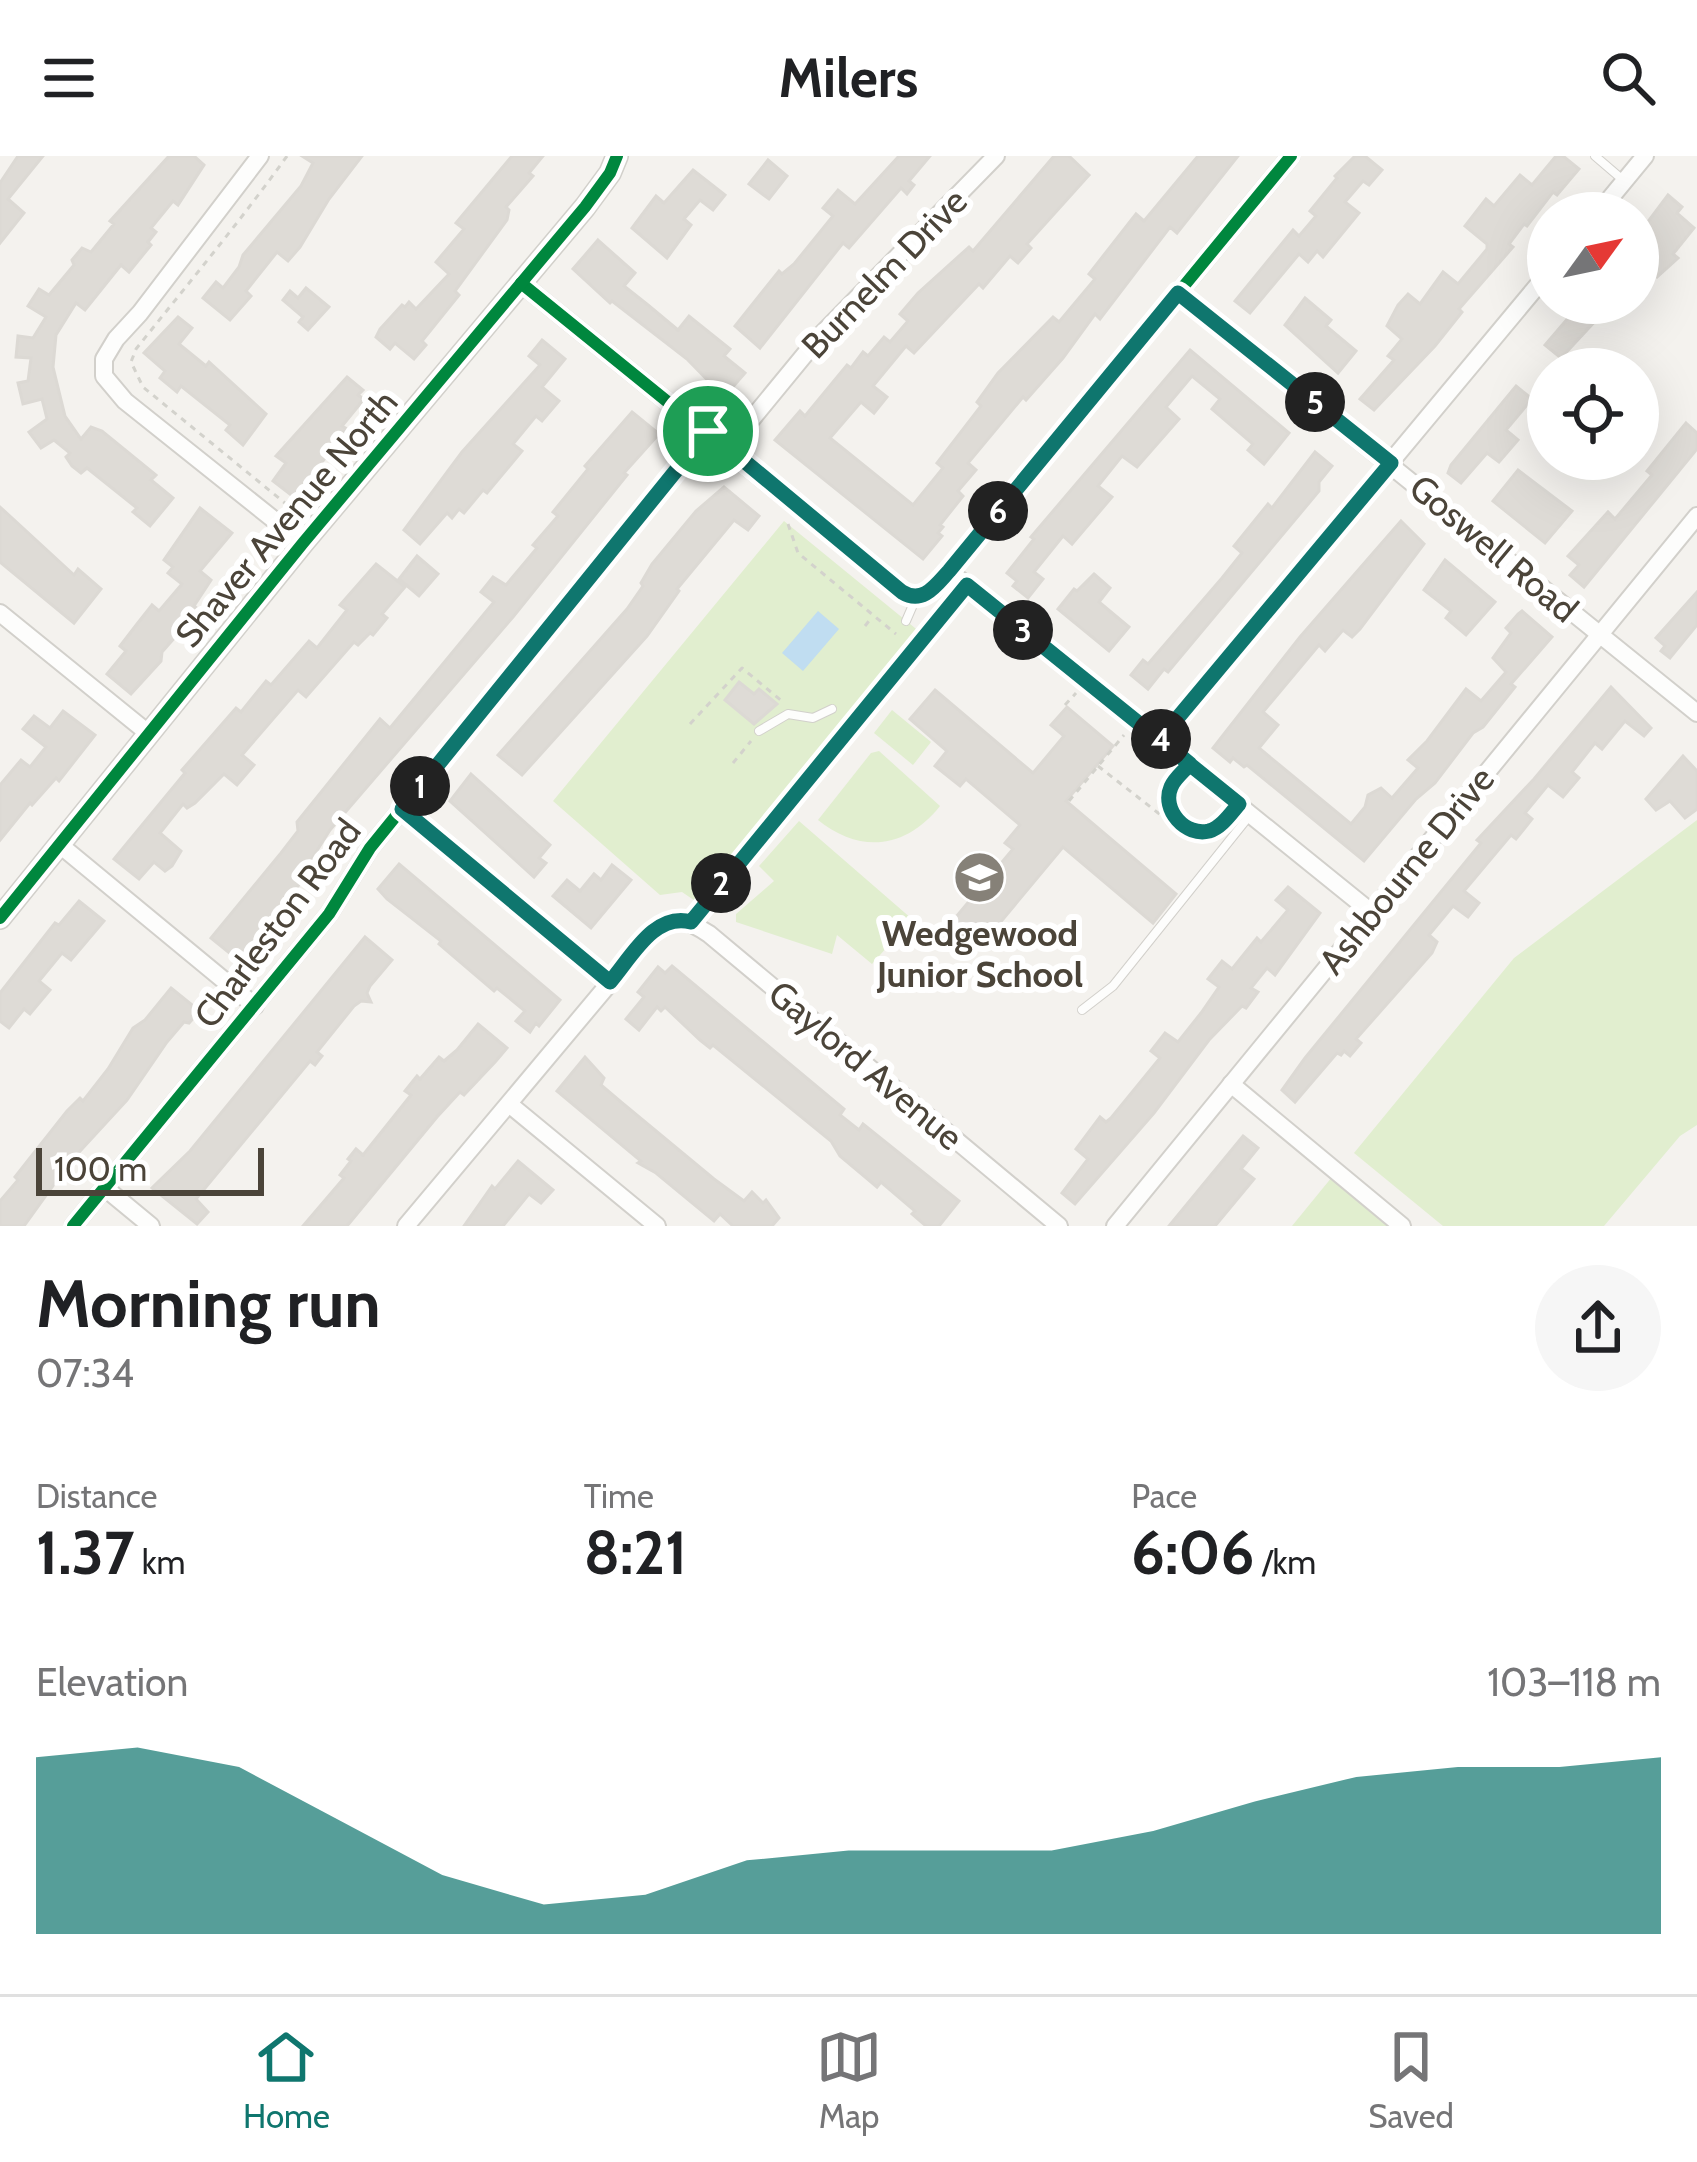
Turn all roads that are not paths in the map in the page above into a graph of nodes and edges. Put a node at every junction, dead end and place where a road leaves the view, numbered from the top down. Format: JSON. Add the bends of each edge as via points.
{"nodes":[{"id":1,"x":260,"y":156,"type":"edge"},
{"id":2,"x":617,"y":156,"type":"edge"},
{"id":3,"x":996,"y":156,"type":"edge"},
{"id":4,"x":1291,"y":156,"type":"edge"},
{"id":5,"x":1645,"y":156,"type":"edge"},
{"id":6,"x":1598,"y":159,"type":"edge"},
{"id":7,"x":1624,"y":181,"type":"junction"},
{"id":8,"x":1615,"y":192,"type":"edge"},
{"id":9,"x":520,"y":283,"type":"junction"},
{"id":10,"x":1178,"y":293,"type":"junction"},
{"id":11,"x":1527,"y":298,"type":"edge"},
{"id":12,"x":708,"y":431,"type":"junction"},
{"id":13,"x":728,"y":448,"type":"junction"},
{"id":14,"x":1391,"y":463,"type":"junction"},
{"id":15,"x":1697,"y":516,"type":"edge"},
{"id":16,"x":303,"y":533,"type":"junction"},
{"id":17,"x":949,"y":571,"type":"junction"},
{"id":18,"x":916,"y":597,"type":"junction"},
{"id":19,"x":0,"y":613,"type":"edge"},
{"id":20,"x":907,"y":621,"type":"dead end"},
{"id":21,"x":1598,"y":635,"type":"junction"},
{"id":22,"x":832,"y":710,"type":"dead end"},
{"id":23,"x":1697,"y":712,"type":"edge"},
{"id":24,"x":759,"y":731,"type":"dead end"},
{"id":25,"x":148,"y":733,"type":"junction"},
{"id":26,"x":1160,"y":739,"type":"junction"},
{"id":27,"x":1190,"y":764,"type":"junction"},
{"id":28,"x":402,"y":809,"type":"junction"},
{"id":29,"x":1245,"y":809,"type":"junction"},
{"id":30,"x":60,"y":845,"type":"junction"},
{"id":31,"x":1371,"y":912,"type":"junction"},
{"id":32,"x":0,"y":917,"type":"edge"},
{"id":33,"x":610,"y":982,"type":"junction"},
{"id":34,"x":255,"y":1006,"type":"junction"},
{"id":35,"x":1082,"y":1010,"type":"dead end"},
{"id":36,"x":1231,"y":1084,"type":"junction"},
{"id":37,"x":509,"y":1105,"type":"junction"},
{"id":38,"x":105,"y":1188,"type":"junction"},
{"id":39,"x":73,"y":1226,"type":"edge"},
{"id":40,"x":151,"y":1226,"type":"edge"},
{"id":41,"x":406,"y":1226,"type":"edge"},
{"id":42,"x":657,"y":1226,"type":"edge"},
{"id":43,"x":1059,"y":1226,"type":"edge"},
{"id":44,"x":1115,"y":1226,"type":"edge"},
{"id":45,"x":1402,"y":1226,"type":"edge"}],
"edges":[{"from":1,"to":16,"type":"street","via":[[116,339],[104,376],[124,400]]},
{"from":2,"to":9,"type":"street","name":"Shaver Avenue North"},
{"from":3,"to":13,"type":"street","name":"Burnelm Drive","via":[[820,336]]},
{"from":4,"to":10,"type":"street"},
{"from":5,"to":7,"type":"street"},
{"from":6,"to":7,"type":"lane"},
{"from":7,"to":8,"type":"street"},
{"from":9,"to":12,"type":"street"},
{"from":9,"to":16,"type":"street","name":"Shaver Avenue North"},
{"from":10,"to":14,"type":"street","name":"Goswell Road"},
{"from":10,"to":17,"type":"street"},
{"from":11,"to":14,"type":"street"},
{"from":12,"to":13,"type":"street"},
{"from":12,"to":28,"type":"street","name":"Charleston Road"},
{"from":13,"to":18,"type":"street"},
{"from":14,"to":21,"type":"street","name":"Goswell Road"},
{"from":14,"to":26,"type":"street"},
{"from":15,"to":21,"type":"street","name":"Ashbourne Drive"},
{"from":16,"to":25,"type":"street","name":"Shaver Avenue North"},
{"from":17,"to":18,"type":"street"},
{"from":17,"to":26,"type":"street"},
{"from":18,"to":20,"type":"lane"},
{"from":19,"to":25,"type":"street"},
{"from":21,"to":23,"type":"street","name":"Goswell Road"},
{"from":21,"to":31,"type":"street","name":"Ashbourne Drive"},
{"from":22,"to":24,"type":"lane","via":[[813,718],[788,714]]},
{"from":25,"to":30,"type":"street","name":"Shaver Avenue North"},
{"from":26,"to":27,"type":"street"},
{"from":27,"to":29,"type":"street"},
{"from":27,"to":29,"type":"lane","via":[[1171,788],[1175,818],[1210,831]]},
{"from":28,"to":33,"type":"street"},
{"from":28,"to":34,"type":"street","name":"Charleston Road"},
{"from":29,"to":31,"type":"street"},
{"from":29,"to":35,"type":"lane","via":[[1112,986]]},
{"from":30,"to":32,"type":"street","name":"Shaver Avenue North"},
{"from":30,"to":34,"type":"street"},
{"from":31,"to":36,"type":"street","name":"Ashbourne Drive"},
{"from":33,"to":37,"type":"street"},
{"from":33,"to":43,"type":"street","name":"Gaylord Avenue","via":[[665,922],[691,922]]},
{"from":34,"to":38,"type":"street","name":"Charleston Road"},
{"from":36,"to":44,"type":"street","name":"Ashbourne Drive"},
{"from":36,"to":45,"type":"street"},
{"from":37,"to":41,"type":"street"},
{"from":37,"to":42,"type":"street"},
{"from":38,"to":39,"type":"street","name":"Charleston Road"},
{"from":38,"to":40,"type":"street"}]}
